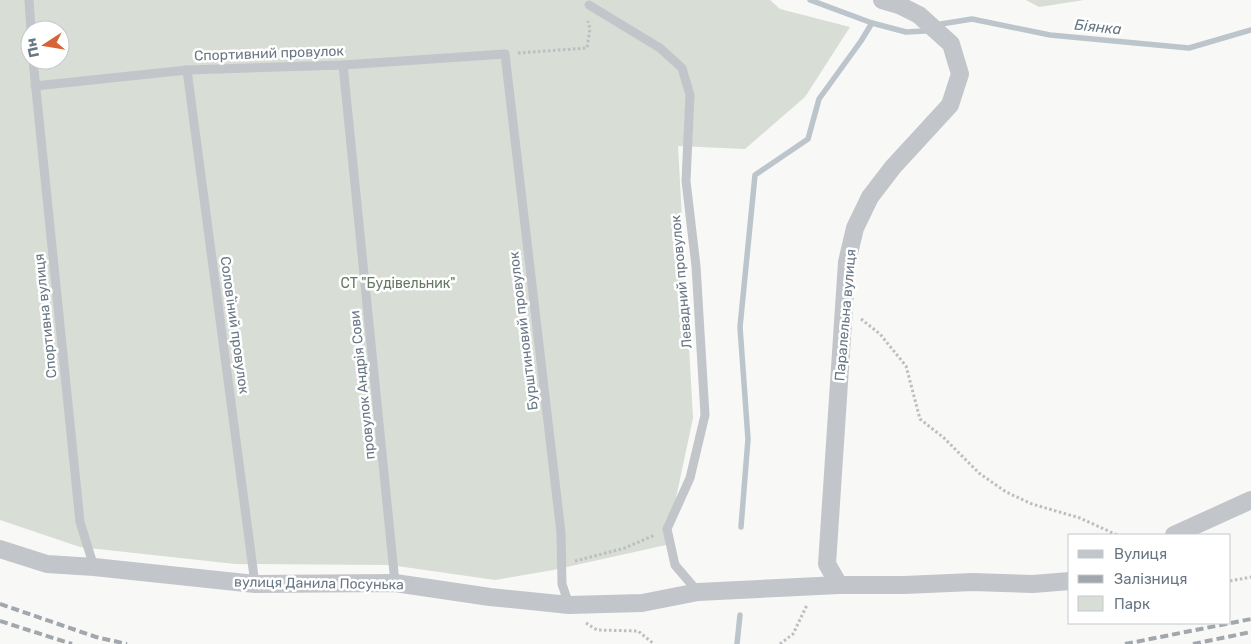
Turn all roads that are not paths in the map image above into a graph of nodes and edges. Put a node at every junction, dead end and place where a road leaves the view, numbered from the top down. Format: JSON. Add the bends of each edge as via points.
{"nodes":[{"id":1,"x":29,"y":0,"type":"edge"},
{"id":2,"x":882,"y":0,"type":"edge"},
{"id":3,"x":899,"y":2,"type":"edge"},
{"id":4,"x":589,"y":5,"type":"road end"},
{"id":5,"x":30,"y":20,"type":"edge"},
{"id":6,"x":505,"y":54,"type":"joint"},
{"id":7,"x":343,"y":65,"type":"junction"},
{"id":8,"x":34,"y":70,"type":"edge"},
{"id":9,"x":187,"y":70,"type":"junction"},
{"id":10,"x":35,"y":86,"type":"junction"},
{"id":11,"x":1251,"y":500,"type":"edge"},
{"id":12,"x":1176,"y":534,"type":"edge"},
{"id":13,"x":0,"y":549,"type":"edge"},
{"id":14,"x":94,"y":567,"type":"junction"},
{"id":15,"x":1068,"y":581,"type":"edge"},
{"id":16,"x":395,"y":583,"type":"junction"},
{"id":17,"x":255,"y":584,"type":"junction"},
{"id":18,"x":839,"y":585,"type":"junction"},
{"id":19,"x":698,"y":592,"type":"junction"},
{"id":20,"x":569,"y":605,"type":"junction"}],
"edges":[{"from":1,"to":5,"type":"lane"},
{"from":2,"to":3,"type":"street","name":"Паралельна вулиця"},
{"from":3,"to":18,"type":"street","name":"Паралельна вулиця","via":[[919,14],[951,44],[960,74],[950,106],[893,167],[870,197],[854,228],[846,262],[828,564]]},
{"from":4,"to":19,"type":"lane","name":"Левадний провулок","via":[[660,48],[682,68],[690,95],[686,181],[696,266],[705,415],[690,478],[667,529],[675,565]]},
{"from":6,"to":7,"type":"lane","name":"Спортивний провулок"},
{"from":6,"to":20,"type":"lane","name":"Бурштиновий провулок","via":[[561,533],[562,584]]},
{"from":7,"to":9,"type":"lane","name":"Спортивний провулок"},
{"from":7,"to":16,"type":"lane","name":"провулок Андрія Сови"},
{"from":8,"to":10,"type":"lane","name":"Спортивна вулиця"},
{"from":9,"to":10,"type":"lane","name":"Спортивний провулок"},
{"from":9,"to":17,"type":"lane","name":"Соловʼїний провулок"},
{"from":10,"to":14,"type":"lane","name":"Спортивна вулиця","via":[[80,522]]},
{"from":11,"to":12,"type":"street"},
{"from":13,"to":14,"type":"street","name":"вулиця Данила Посунька","via":[[47,564]]},
{"from":14,"to":17,"type":"street","name":"вулиця Данила Посунька"},
{"from":15,"to":18,"type":"street","name":"вулиця Данила Посунька"},
{"from":16,"to":17,"type":"street","name":"вулиця Данила Посунька"},
{"from":16,"to":20,"type":"street","name":"вулиця Данила Посунька"},
{"from":18,"to":19,"type":"street","name":"вулиця Данила Посунька"},
{"from":19,"to":20,"type":"street","name":"вулиця Данила Посунька","via":[[642,603]]}]}
